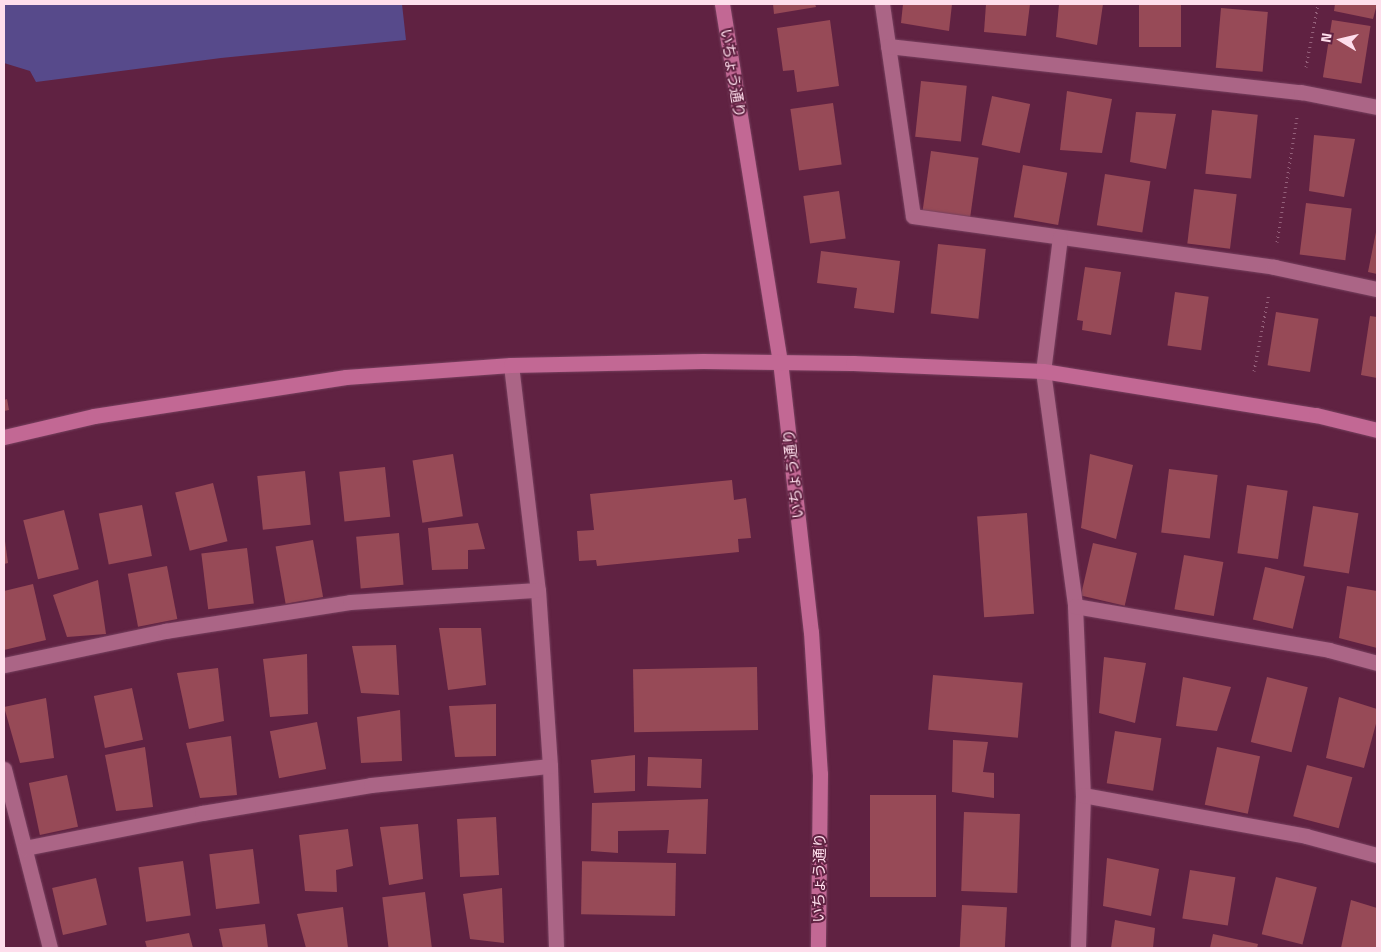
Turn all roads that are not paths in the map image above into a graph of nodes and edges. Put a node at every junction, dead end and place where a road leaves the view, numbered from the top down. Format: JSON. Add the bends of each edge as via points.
{"nodes":[{"id":1,"x":722,"y":4,"type":"edge"},
{"id":2,"x":882,"y":4,"type":"edge"},
{"id":3,"x":888,"y":46,"type":"junction"},
{"id":4,"x":1377,"y":107,"type":"edge"},
{"id":5,"x":1060,"y":237,"type":"junction"},
{"id":6,"x":1377,"y":289,"type":"edge"},
{"id":7,"x":780,"y":361,"type":"junction"},
{"id":8,"x":511,"y":365,"type":"junction"},
{"id":9,"x":1043,"y":372,"type":"junction"},
{"id":10,"x":1377,"y":430,"type":"edge"},
{"id":11,"x":4,"y":437,"type":"edge"},
{"id":12,"x":538,"y":590,"type":"junction"},
{"id":13,"x":1075,"y":606,"type":"junction"},
{"id":14,"x":1377,"y":663,"type":"edge"},
{"id":15,"x":4,"y":665,"type":"edge"},
{"id":16,"x":550,"y":766,"type":"junction"},
{"id":17,"x":4,"y":768,"type":"edge"},
{"id":18,"x":1084,"y":795,"type":"junction"},
{"id":19,"x":25,"y":848,"type":"junction"},
{"id":20,"x":1377,"y":855,"type":"edge"},
{"id":21,"x":50,"y":948,"type":"edge"},
{"id":22,"x":556,"y":948,"type":"edge"},
{"id":23,"x":818,"y":948,"type":"edge"},
{"id":24,"x":1078,"y":948,"type":"edge"}],
"edges":[{"from":1,"to":7,"type":"street","name":"いちょう通り"},
{"from":2,"to":3,"type":"street"},
{"from":3,"to":4,"type":"street","via":[[1301,92]]},
{"from":3,"to":5,"type":"street","via":[[913,216]]},
{"from":5,"to":6,"type":"street","via":[[1274,266]]},
{"from":5,"to":9,"type":"street"},
{"from":7,"to":8,"type":"street"},
{"from":7,"to":9,"type":"street"},
{"from":7,"to":23,"type":"street","name":"いちょう通り","via":[[810,632],[820,774]]},
{"from":8,"to":11,"type":"street","via":[[337,378],[94,416]]},
{"from":8,"to":12,"type":"street"},
{"from":9,"to":10,"type":"street","via":[[1316,416]]},
{"from":9,"to":13,"type":"street"},
{"from":12,"to":15,"type":"street","via":[[350,602],[165,631]]},
{"from":12,"to":16,"type":"street"},
{"from":13,"to":14,"type":"street","via":[[1329,650]]},
{"from":13,"to":18,"type":"street"},
{"from":16,"to":19,"type":"street","via":[[371,785],[202,813]]},
{"from":16,"to":22,"type":"street"},
{"from":17,"to":19,"type":"street"},
{"from":18,"to":20,"type":"street","via":[[1306,836]]},
{"from":18,"to":24,"type":"street"},
{"from":19,"to":21,"type":"street"}]}
